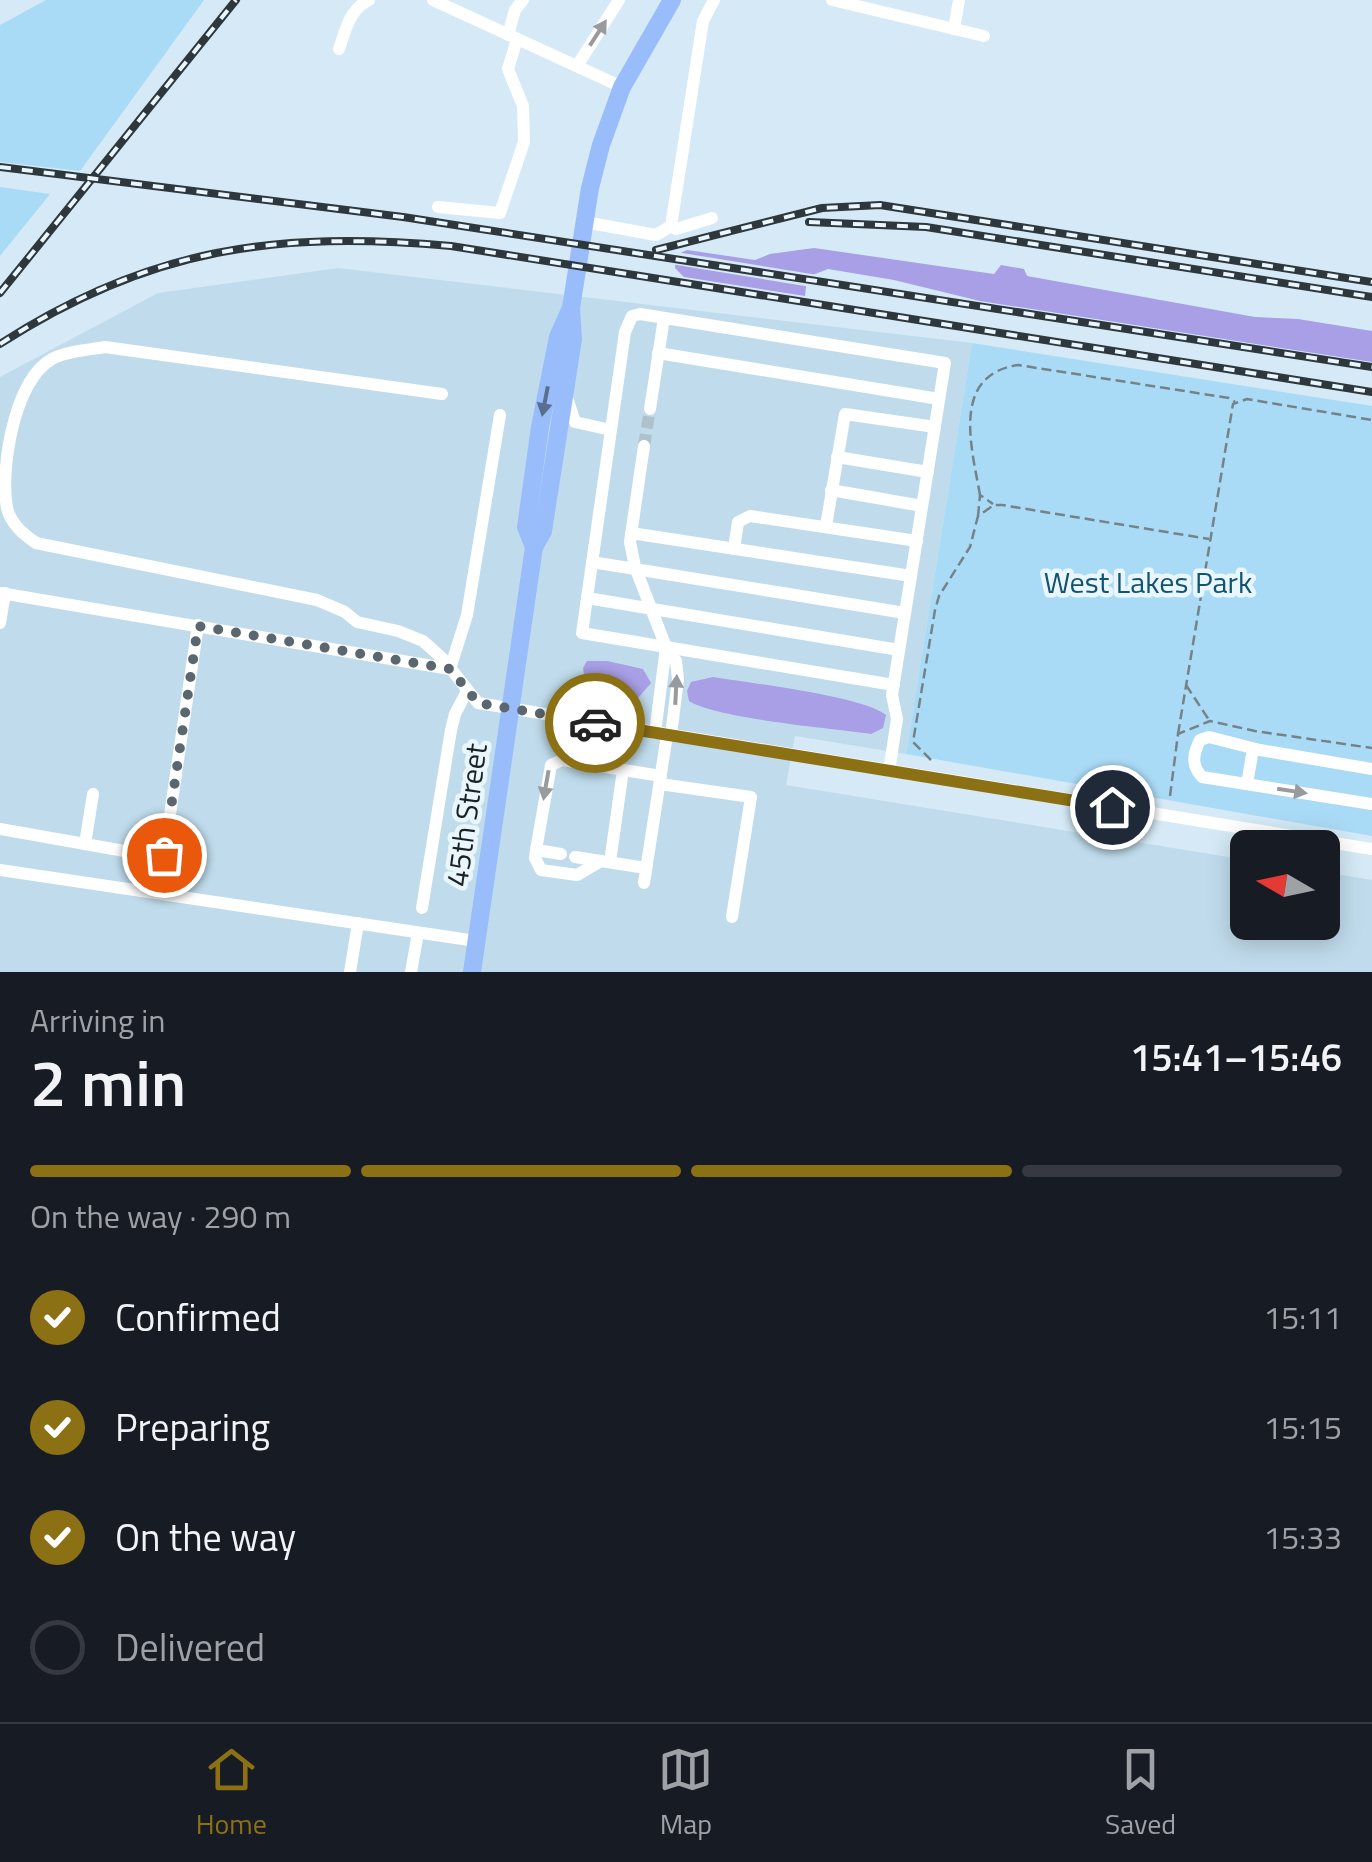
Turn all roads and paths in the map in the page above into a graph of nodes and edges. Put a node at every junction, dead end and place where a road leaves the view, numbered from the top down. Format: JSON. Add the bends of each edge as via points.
{"nodes":[{"id":1,"x":369,"y":0,"type":"edge"},
{"id":2,"x":435,"y":0,"type":"edge"},
{"id":3,"x":523,"y":0,"type":"edge"},
{"id":4,"x":619,"y":0,"type":"edge"},
{"id":5,"x":672,"y":0,"type":"edge"},
{"id":6,"x":714,"y":0,"type":"edge"},
{"id":7,"x":832,"y":0,"type":"edge"},
{"id":8,"x":959,"y":0,"type":"edge"},
{"id":9,"x":954,"y":29,"type":"junction"},
{"id":10,"x":513,"y":36,"type":"junction"},
{"id":11,"x":984,"y":36,"type":"dead end"},
{"id":12,"x":339,"y":49,"type":"dead end"},
{"id":13,"x":577,"y":66,"type":"junction"},
{"id":14,"x":622,"y":86,"type":"junction"},
{"id":15,"x":438,"y":206,"type":"dead end"},
{"id":16,"x":712,"y":218,"type":"dead end"},
{"id":17,"x":585,"y":222,"type":"junction"},
{"id":18,"x":670,"y":226,"type":"junction"},
{"id":19,"x":571,"y":308,"type":"junction"},
{"id":20,"x":664,"y":318,"type":"junction"},
{"id":21,"x":658,"y":353,"type":"junction"},
{"id":22,"x":565,"y":388,"type":"junction"},
{"id":23,"x":442,"y":394,"type":"dead end"},
{"id":24,"x":939,"y":399,"type":"junction"},
{"id":25,"x":1235,"y":402,"type":"junction"},
{"id":26,"x":650,"y":410,"type":"tunnel mouth"},
{"id":27,"x":500,"y":415,"type":"dead end"},
{"id":28,"x":1372,"y":420,"type":"edge"},
{"id":29,"x":935,"y":427,"type":"junction"},
{"id":30,"x":610,"y":430,"type":"junction"},
{"id":31,"x":644,"y":446,"type":"tunnel mouth"},
{"id":32,"x":836,"y":456,"type":"junction"},
{"id":33,"x":928,"y":472,"type":"junction"},
{"id":34,"x":831,"y":490,"type":"junction"},
{"id":35,"x":980,"y":495,"type":"junction"},
{"id":36,"x":994,"y":505,"type":"junction"},
{"id":37,"x":922,"y":506,"type":"junction"},
{"id":38,"x":978,"y":516,"type":"junction"},
{"id":39,"x":826,"y":526,"type":"junction"},
{"id":40,"x":631,"y":534,"type":"junction"},
{"id":41,"x":1209,"y":539,"type":"junction"},
{"id":42,"x":917,"y":542,"type":"junction"},
{"id":43,"x":534,"y":547,"type":"junction"},
{"id":44,"x":734,"y":549,"type":"junction"},
{"id":45,"x":592,"y":562,"type":"junction"},
{"id":46,"x":635,"y":567,"type":"junction"},
{"id":47,"x":911,"y":576,"type":"junction"},
{"id":48,"x":3,"y":593,"type":"edge"},
{"id":49,"x":587,"y":598,"type":"junction"},
{"id":50,"x":652,"y":610,"type":"junction"},
{"id":51,"x":905,"y":613,"type":"junction"},
{"id":52,"x":0,"y":623,"type":"edge"},
{"id":53,"x":198,"y":626,"type":"junction"},
{"id":54,"x":666,"y":647,"type":"junction"},
{"id":55,"x":899,"y":650,"type":"junction"},
{"id":56,"x":450,"y":669,"type":"junction"},
{"id":57,"x":894,"y":684,"type":"junction"},
{"id":58,"x":1186,"y":685,"type":"junction"},
{"id":59,"x":467,"y":692,"type":"junction"},
{"id":60,"x":510,"y":709,"type":"junction"},
{"id":61,"x":1210,"y":722,"type":"dead end"},
{"id":62,"x":664,"y":734,"type":"junction"},
{"id":63,"x":1178,"y":734,"type":"dead end"},
{"id":64,"x":1253,"y":748,"type":"junction"},
{"id":65,"x":930,"y":760,"type":"dead end"},
{"id":66,"x":1372,"y":769,"type":"edge"},
{"id":67,"x":623,"y":770,"type":"junction"},
{"id":68,"x":890,"y":771,"type":"junction"},
{"id":69,"x":660,"y":780,"type":"junction"},
{"id":70,"x":1247,"y":784,"type":"junction"},
{"id":71,"x":93,"y":794,"type":"dead end"},
{"id":72,"x":1372,"y":804,"type":"edge"},
{"id":73,"x":0,"y":829,"type":"edge"},
{"id":74,"x":85,"y":844,"type":"junction"},
{"id":75,"x":1372,"y":849,"type":"edge"},
{"id":76,"x":536,"y":850,"type":"junction"},
{"id":77,"x":130,"y":852,"type":"dead end"},
{"id":78,"x":164,"y":855,"type":"dead end"},
{"id":79,"x":606,"y":862,"type":"junction"},
{"id":80,"x":646,"y":868,"type":"junction"},
{"id":81,"x":0,"y":870,"type":"edge"},
{"id":82,"x":644,"y":883,"type":"dead end"},
{"id":83,"x":422,"y":908,"type":"dead end"},
{"id":84,"x":732,"y":917,"type":"dead end"},
{"id":85,"x":358,"y":923,"type":"junction"},
{"id":86,"x":418,"y":932,"type":"junction"},
{"id":87,"x":476,"y":941,"type":"junction"},
{"id":88,"x":350,"y":972,"type":"edge"},
{"id":89,"x":411,"y":972,"type":"edge"},
{"id":90,"x":472,"y":972,"type":"edge"}],
"edges":[{"from":1,"to":12,"type":"street","via":[[357,6]]},
{"from":2,"to":10,"type":"street"},
{"from":3,"to":10,"type":"street","via":[[515,10]]},
{"from":13,"to":4,"type":"street","one_way":true},
{"from":5,"to":14,"type":"main road","name":"45th Street"},
{"from":6,"to":18,"type":"street","via":[[703,21]]},
{"from":7,"to":9,"type":"street"},
{"from":8,"to":9,"type":"street"},
{"from":9,"to":11,"type":"street"},
{"from":10,"to":13,"type":"street"},
{"from":10,"to":15,"type":"street","via":[[508,70],[523,106],[524,142],[500,213]]},
{"from":13,"to":14,"type":"street"},
{"from":14,"to":17,"type":"main road","name":"45th Street"},
{"from":16,"to":18,"type":"street"},
{"from":17,"to":18,"type":"street","via":[[656,235]]},
{"from":17,"to":19,"type":"main road","name":"45th Street"},
{"from":19,"to":22,"type":"main road","name":"45th Street"},
{"from":19,"to":43,"type":"main road","name":"45th Street","one_way":true,"via":[[558,337],[540,427],[526,527]]},
{"from":20,"to":21,"type":"street"},
{"from":20,"to":24,"type":"street","via":[[945,363]]},
{"from":20,"to":30,"type":"street","via":[[640,314],[628,321]]},
{"from":21,"to":24,"type":"street"},
{"from":21,"to":26,"type":"street"},
{"from":22,"to":30,"type":"street","via":[[574,422]]},
{"from":22,"to":43,"type":"main road","name":"45th Street","via":[[543,531]]},
{"from":23,"to":56,"type":"street","via":[[105,346],[52,359],[26,383],[4,478],[7,510],[36,543],[318,600],[357,622],[423,640]]},
{"from":24,"to":29,"type":"street"},
{"from":25,"to":28,"type":"path"},
{"from":25,"to":35,"type":"path","via":[[1004,367],[981,387],[969,421]]},
{"from":25,"to":41,"type":"path"},
{"from":27,"to":56,"type":"street","via":[[467,615]]},
{"from":29,"to":32,"type":"street","via":[[845,414]]},
{"from":29,"to":33,"type":"street"},
{"from":30,"to":45,"type":"street"},
{"from":31,"to":40,"type":"street"},
{"from":32,"to":33,"type":"street"},
{"from":32,"to":34,"type":"street"},
{"from":33,"to":37,"type":"street"},
{"from":34,"to":37,"type":"street"},
{"from":34,"to":39,"type":"street"},
{"from":35,"to":36,"type":"path"},
{"from":35,"to":38,"type":"path"},
{"from":36,"to":38,"type":"path"},
{"from":36,"to":41,"type":"path"},
{"from":37,"to":42,"type":"street"},
{"from":38,"to":65,"type":"path","via":[[970,547],[935,610],[913,742]]},
{"from":39,"to":42,"type":"street"},
{"from":39,"to":44,"type":"street","via":[[740,518]]},
{"from":40,"to":44,"type":"street"},
{"from":40,"to":46,"type":"street"},
{"from":41,"to":58,"type":"path"},
{"from":42,"to":47,"type":"street"},
{"from":43,"to":60,"type":"main road","name":"45th Street"},
{"from":44,"to":47,"type":"street"},
{"from":45,"to":46,"type":"street"},
{"from":45,"to":49,"type":"street"},
{"from":46,"to":50,"type":"street"},
{"from":46,"to":51,"type":"street"},
{"from":47,"to":51,"type":"street"},
{"from":48,"to":52,"type":"street"},
{"from":48,"to":53,"type":"street"},
{"from":49,"to":50,"type":"street"},
{"from":49,"to":54,"type":"street","via":[[582,633]]},
{"from":50,"to":54,"type":"street"},
{"from":50,"to":55,"type":"street"},
{"from":51,"to":55,"type":"street"},
{"from":53,"to":56,"type":"street"},
{"from":53,"to":78,"type":"street"},
{"from":54,"to":57,"type":"street"},
{"from":54,"to":62,"type":"street"},
{"from":55,"to":57,"type":"street"},
{"from":56,"to":59,"type":"street"},
{"from":57,"to":68,"type":"street"},
{"from":58,"to":61,"type":"path"},
{"from":58,"to":63,"type":"path"},
{"from":59,"to":60,"type":"street","via":[[478,703]]},
{"from":59,"to":83,"type":"street","via":[[451,730]]},
{"from":60,"to":62,"type":"street"},
{"from":60,"to":87,"type":"main road","name":"45th Street"},
{"from":62,"to":68,"type":"street"},
{"from":62,"to":69,"type":"street"},
{"from":64,"to":66,"type":"street"},
{"from":64,"to":70,"type":"street"},
{"from":64,"to":70,"type":"street","via":[[1210,737],[1200,740],[1194,759],[1202,776]]},
{"from":67,"to":69,"type":"street"},
{"from":67,"to":76,"type":"street","one_way":true,"via":[[562,760],[552,765]]},
{"from":67,"to":79,"type":"street"},
{"from":68,"to":75,"type":"street"},
{"from":69,"to":80,"type":"street"},
{"from":69,"to":84,"type":"street","via":[[751,797]]},
{"from":70,"to":72,"type":"street","one_way":true},
{"from":71,"to":74,"type":"street"},
{"from":73,"to":74,"type":"street"},
{"from":74,"to":77,"type":"street"},
{"from":76,"to":79,"type":"street"},
{"from":76,"to":79,"type":"street","via":[[541,870],[576,875]]},
{"from":79,"to":80,"type":"street"},
{"from":80,"to":82,"type":"street"},
{"from":81,"to":85,"type":"street"},
{"from":85,"to":86,"type":"street"},
{"from":85,"to":88,"type":"street"},
{"from":86,"to":87,"type":"street"},
{"from":86,"to":89,"type":"street"},
{"from":87,"to":90,"type":"main road","name":"45th Street"}]}
